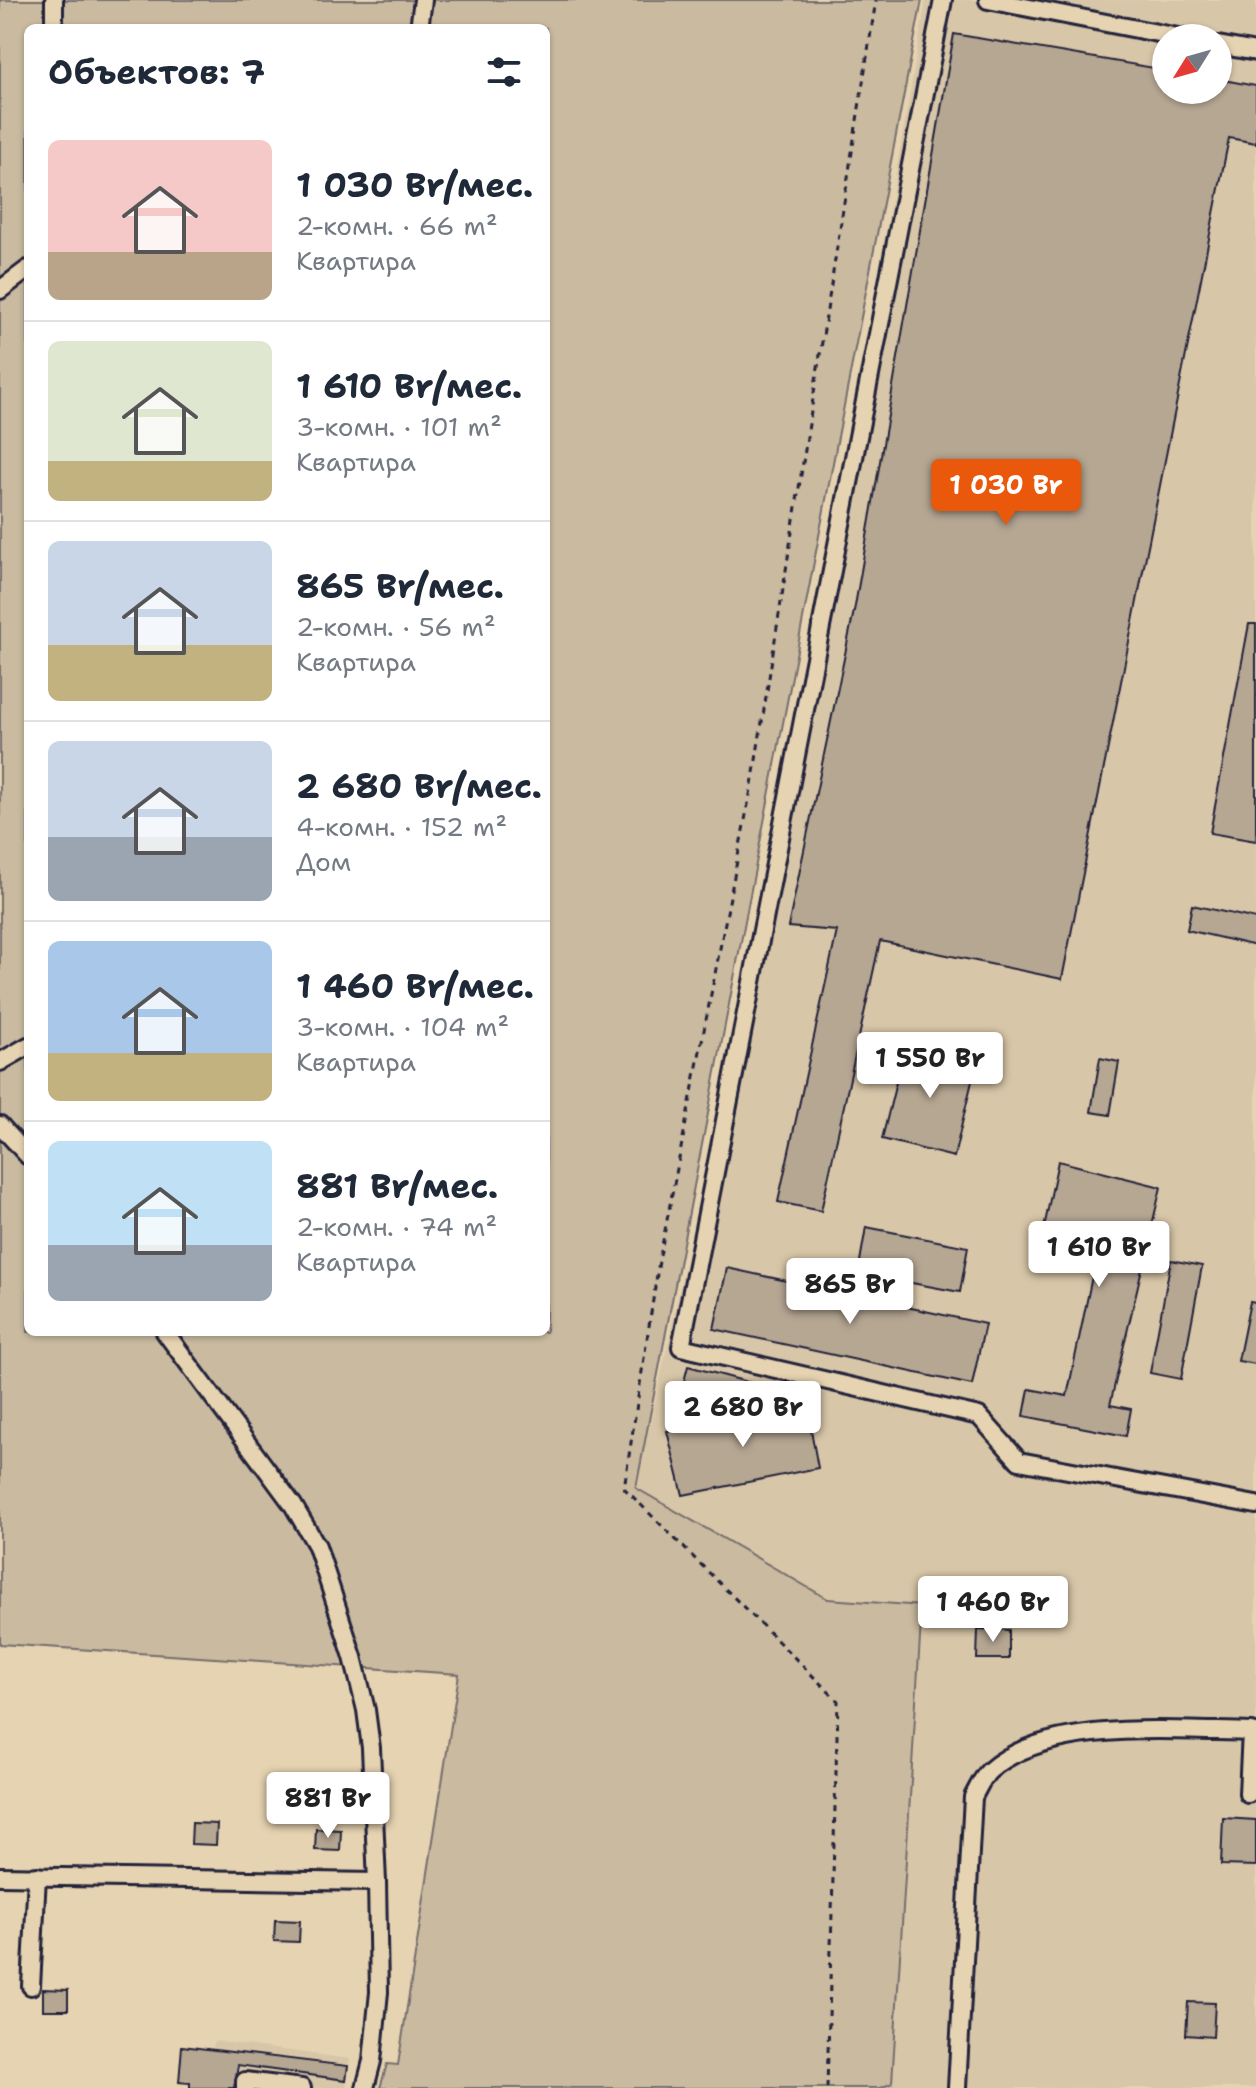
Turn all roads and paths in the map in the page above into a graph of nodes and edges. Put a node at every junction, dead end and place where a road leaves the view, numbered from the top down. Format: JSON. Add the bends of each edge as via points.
{"nodes":[{"id":1,"x":54,"y":0,"type":"edge"},
{"id":2,"x":423,"y":0,"type":"edge"},
{"id":3,"x":876,"y":0,"type":"edge"},
{"id":4,"x":943,"y":0,"type":"edge"},
{"id":5,"x":988,"y":0,"type":"edge"},
{"id":6,"x":54,"y":24,"type":"edge"},
{"id":7,"x":420,"y":24,"type":"edge"},
{"id":8,"x":1152,"y":32,"type":"edge"},
{"id":9,"x":1232,"y":48,"type":"edge"},
{"id":10,"x":1256,"y":52,"type":"edge"},
{"id":11,"x":24,"y":272,"type":"edge"},
{"id":12,"x":0,"y":290,"type":"edge"},
{"id":13,"x":24,"y":1048,"type":"edge"},
{"id":14,"x":0,"y":1062,"type":"edge"},
{"id":15,"x":0,"y":1125,"type":"edge"},
{"id":16,"x":24,"y":1152,"type":"edge"},
{"id":17,"x":168,"y":1336,"type":"edge"},
{"id":18,"x":1256,"y":1505,"type":"edge"},
{"id":19,"x":1253,"y":1732,"type":"edge"},
{"id":20,"x":1248,"y":1794,"type":"dead end"},
{"id":21,"x":0,"y":1876,"type":"edge"},
{"id":22,"x":37,"y":1876,"type":"junction"},
{"id":23,"x":377,"y":1882,"type":"junction"},
{"id":24,"x":31,"y":1986,"type":"dead end"},
{"id":25,"x":296,"y":2087,"type":"edge"},
{"id":26,"x":245,"y":2088,"type":"edge"},
{"id":27,"x":365,"y":2088,"type":"edge"},
{"id":28,"x":827,"y":2088,"type":"edge"},
{"id":29,"x":957,"y":2088,"type":"edge"}],
"edges":[{"from":1,"to":6,"type":"street"},
{"from":2,"to":7,"type":"street"},
{"from":3,"to":28,"type":"path","via":[[753,779],[659,1261],[624,1488],[838,1701]]},
{"from":4,"to":18,"type":"street","via":[[681,1347],[979,1416],[1019,1461]]},
{"from":5,"to":8,"type":"street"},
{"from":9,"to":10,"type":"street"},
{"from":11,"to":12,"type":"street"},
{"from":13,"to":14,"type":"street"},
{"from":15,"to":16,"type":"street"},
{"from":17,"to":23,"type":"street","via":[[293,1505],[317,1546],[366,1710]]},
{"from":19,"to":20,"type":"street"},
{"from":19,"to":29,"type":"street","via":[[1136,1730],[1064,1737],[1005,1758],[986,1774],[973,1797]]},
{"from":21,"to":22,"type":"street"},
{"from":22,"to":23,"type":"street"},
{"from":22,"to":24,"type":"street"},
{"from":23,"to":27,"type":"street","via":[[379,1992]]},
{"from":25,"to":26,"type":"street","via":[[245,2081]]}]}
